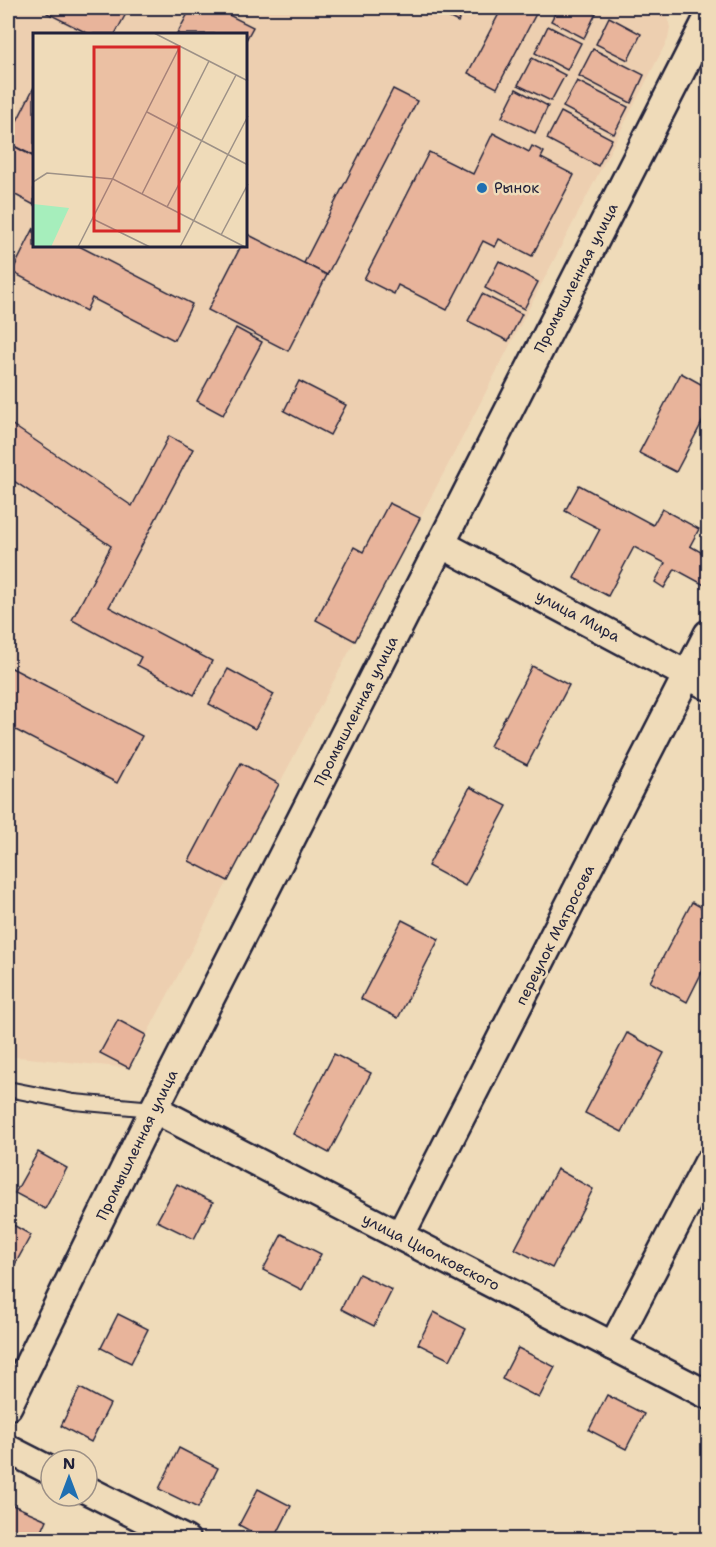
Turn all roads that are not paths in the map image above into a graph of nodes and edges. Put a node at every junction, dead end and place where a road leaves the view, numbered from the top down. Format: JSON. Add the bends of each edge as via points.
{"nodes":[{"id":1,"x":708,"y":18,"type":"edge"},
{"id":2,"x":447,"y":547,"type":"dead end"},
{"id":3,"x":708,"y":634,"type":"edge"},
{"id":4,"x":698,"y":680,"type":"edge"},
{"id":5,"x":8,"y":1089,"type":"edge"},
{"id":6,"x":154,"y":1110,"type":"junction"},
{"id":7,"x":708,"y":1163,"type":"edge"},
{"id":8,"x":400,"y":1236,"type":"junction"},
{"id":9,"x":613,"y":1346,"type":"junction"},
{"id":10,"x":708,"y":1395,"type":"edge"},
{"id":11,"x":8,"y":1406,"type":"edge"},
{"id":12,"x":8,"y":1449,"type":"edge"},
{"id":13,"x":39,"y":1465,"type":"edge"},
{"id":14,"x":99,"y":1496,"type":"edge"},
{"id":15,"x":186,"y":1539,"type":"edge"}],
"edges":[{"from":1,"to":6,"type":"street","name":"Промышленная улица"},
{"from":2,"to":4,"type":"street","name":"улица Мира"},
{"from":3,"to":4,"type":"street","name":"переулок Матросова"},
{"from":4,"to":8,"type":"street","name":"переулок Матросова"},
{"from":5,"to":6,"type":"lane","via":[[74,1102]]},
{"from":6,"to":8,"type":"street","name":"улица Циолковского"},
{"from":6,"to":11,"type":"street","name":"Промышленная улица"},
{"from":7,"to":9,"type":"street"},
{"from":8,"to":9,"type":"street","name":"улица Циолковского"},
{"from":9,"to":10,"type":"street","name":"улица Циолковского"},
{"from":12,"to":13,"type":"street"},
{"from":14,"to":15,"type":"street"}]}
